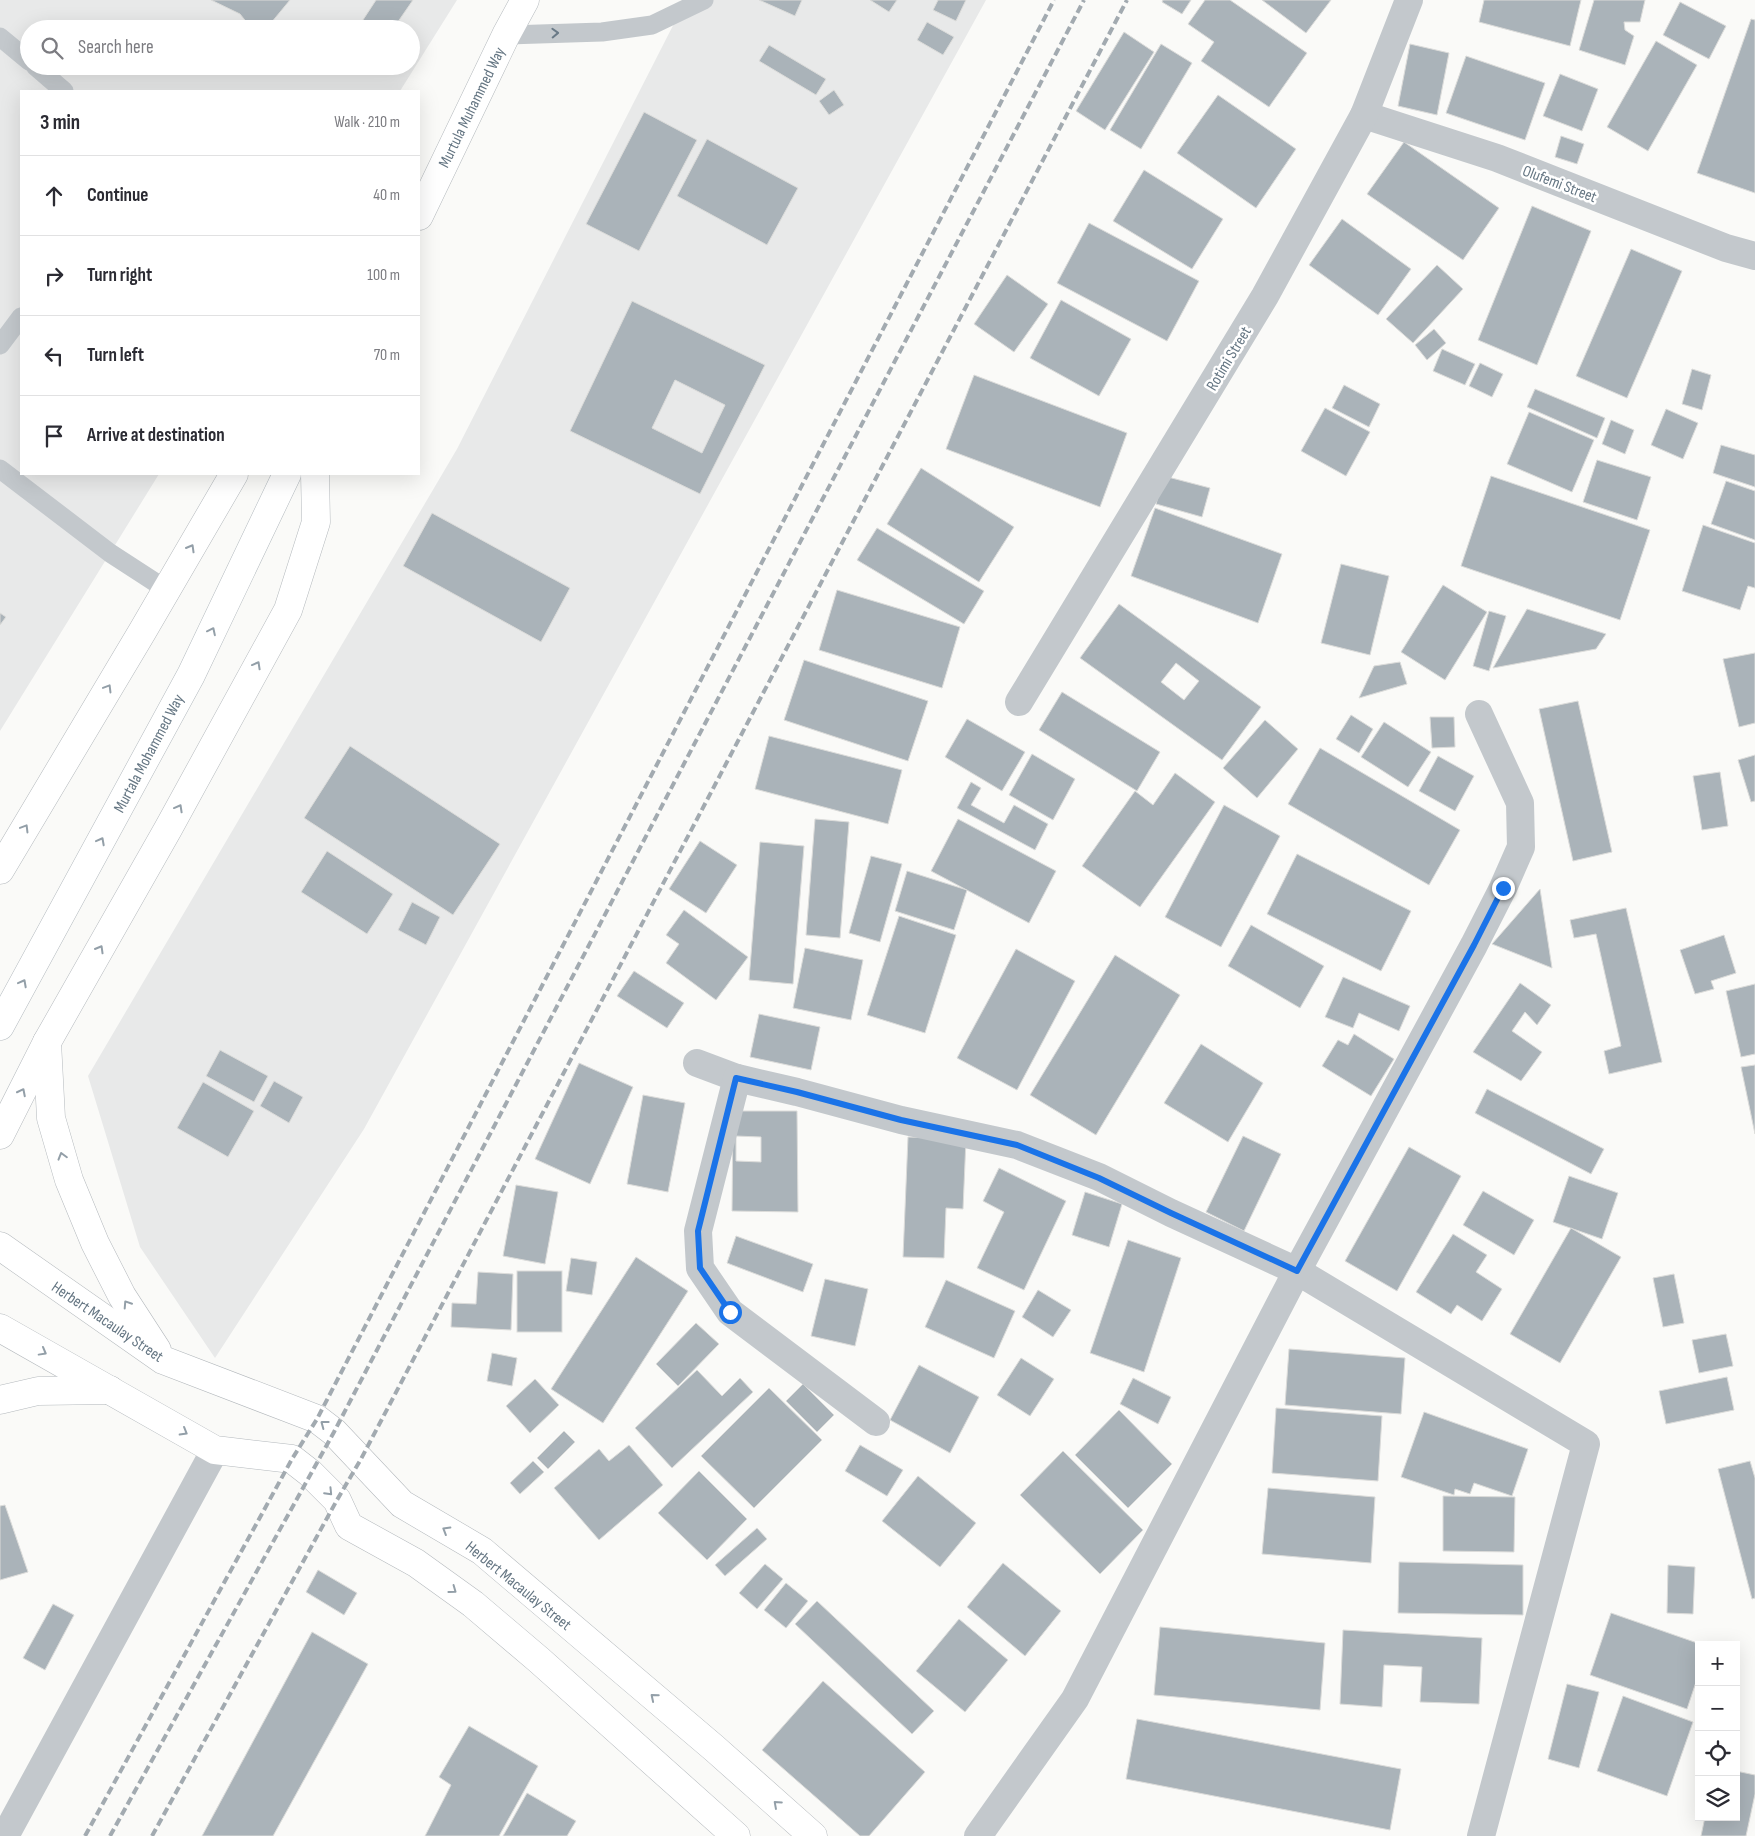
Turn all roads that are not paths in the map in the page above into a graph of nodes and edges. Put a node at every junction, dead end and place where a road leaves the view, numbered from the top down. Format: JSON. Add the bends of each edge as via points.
{"nodes":[{"id":1,"x":525,"y":0,"type":"edge"},
{"id":2,"x":704,"y":0,"type":"edge"},
{"id":3,"x":1409,"y":0,"type":"edge"},
{"id":4,"x":506,"y":35,"type":"junction"},
{"id":5,"x":0,"y":36,"type":"edge"},
{"id":6,"x":20,"y":53,"type":"edge"},
{"id":7,"x":45,"y":75,"type":"edge"},
{"id":8,"x":63,"y":90,"type":"edge"},
{"id":9,"x":1364,"y":115,"type":"junction"},
{"id":10,"x":420,"y":214,"type":"edge"},
{"id":11,"x":1755,"y":256,"type":"edge"},
{"id":12,"x":20,"y":318,"type":"edge"},
{"id":13,"x":0,"y":345,"type":"edge"},
{"id":14,"x":0,"y":469,"type":"edge"},
{"id":15,"x":233,"y":475,"type":"edge"},
{"id":16,"x":287,"y":475,"type":"edge"},
{"id":17,"x":315,"y":475,"type":"edge"},
{"id":18,"x":167,"y":590,"type":"junction"},
{"id":19,"x":1020,"y":702,"type":"dead end"},
{"id":20,"x":1479,"y":714,"type":"dead end"},
{"id":21,"x":0,"y":870,"type":"edge"},
{"id":22,"x":0,"y":1026,"type":"edge"},
{"id":23,"x":47,"y":1042,"type":"junction"},
{"id":24,"x":697,"y":1063,"type":"dead end"},
{"id":25,"x":736,"y":1078,"type":"junction"},
{"id":26,"x":0,"y":1135,"type":"edge"},
{"id":27,"x":0,"y":1246,"type":"edge"},
{"id":28,"x":1297,"y":1271,"type":"junction"},
{"id":29,"x":0,"y":1328,"type":"edge"},
{"id":30,"x":163,"y":1360,"type":"junction"},
{"id":31,"x":111,"y":1390,"type":"junction"},
{"id":32,"x":0,"y":1400,"type":"edge"},
{"id":33,"x":876,"y":1422,"type":"dead end"},
{"id":34,"x":215,"y":1450,"type":"junction"},
{"id":35,"x":5,"y":1836,"type":"edge"},
{"id":36,"x":736,"y":1836,"type":"edge"},
{"id":37,"x":813,"y":1836,"type":"edge"},
{"id":38,"x":978,"y":1836,"type":"edge"},
{"id":39,"x":1481,"y":1836,"type":"edge"}],
"edges":[{"from":1,"to":4,"type":"main road","name":"Murtula Muhammed Way"},
{"from":4,"to":2,"type":"lane","one_way":true,"via":[[602,32],[652,25]]},
{"from":3,"to":9,"type":"street","name":"Rotimi Street"},
{"from":4,"to":10,"type":"main road","name":"Murtula Muhammed Way"},
{"from":5,"to":6,"type":"lane"},
{"from":7,"to":8,"type":"lane"},
{"from":9,"to":11,"type":"street","name":"Olufemi Street","via":[[1497,158]]},
{"from":9,"to":19,"type":"street","name":"Rotimi Street","via":[[1265,296]]},
{"from":12,"to":13,"type":"lane"},
{"from":14,"to":18,"type":"lane","via":[[110,553]]},
{"from":18,"to":15,"type":"main road","one_way":true},
{"from":22,"to":16,"type":"main road","name":"Murtala Mohammed Way","one_way":true,"via":[[191,675]]},
{"from":23,"to":17,"type":"main road","one_way":true,"via":[[288,610],[316,522]]},
{"from":21,"to":18,"type":"main road","one_way":true},
{"from":20,"to":28,"type":"street","via":[[1520,803],[1521,847],[1474,945]]},
{"from":26,"to":23,"type":"main road","one_way":true},
{"from":30,"to":23,"type":"main road","one_way":true,"via":[[122,1296],[95,1243],[69,1180],[51,1118]]},
{"from":24,"to":25,"type":"street"},
{"from":25,"to":28,"type":"street","via":[[901,1120],[1017,1145],[1099,1178]]},
{"from":25,"to":33,"type":"street","via":[[698,1231],[700,1268],[730,1312]]},
{"from":27,"to":30,"type":"main road","name":"Herbert Macaulay Street"},
{"from":28,"to":38,"type":"street","via":[[1074,1699]]},
{"from":28,"to":39,"type":"street","via":[[1586,1444]]},
{"from":29,"to":31,"type":"main road","one_way":true},
{"from":37,"to":30,"type":"main road","name":"Herbert Macaulay Street","one_way":true,"via":[[482,1551],[402,1504],[334,1432],[317,1419]]},
{"from":31,"to":32,"type":"main road","via":[[38,1392]]},
{"from":31,"to":34,"type":"main road","one_way":true},
{"from":34,"to":35,"type":"street"},
{"from":34,"to":36,"type":"main road","one_way":true,"via":[[292,1459],[337,1500],[349,1526],[416,1563],[473,1604]]}]}
